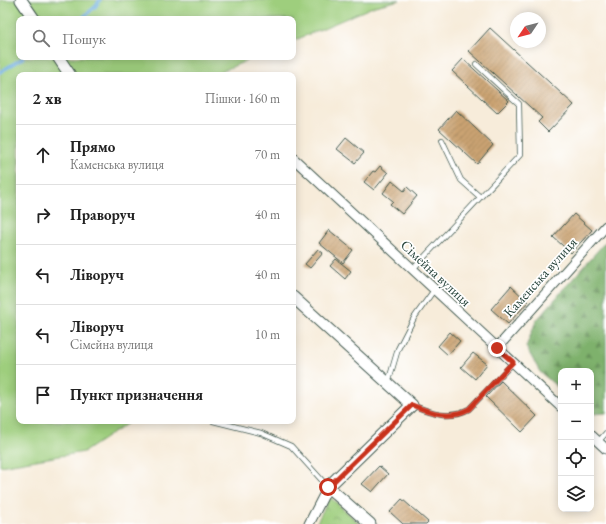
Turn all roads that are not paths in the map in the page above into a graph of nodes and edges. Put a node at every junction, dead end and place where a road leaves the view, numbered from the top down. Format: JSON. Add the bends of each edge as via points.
{"nodes":[{"id":1,"x":21,"y":0,"type":"edge"},
{"id":2,"x":32,"y":16,"type":"edge"},
{"id":3,"x":60,"y":60,"type":"edge"},
{"id":4,"x":476,"y":64,"type":"dead end"},
{"id":5,"x":68,"y":72,"type":"edge"},
{"id":6,"x":442,"y":140,"type":"dead end"},
{"id":7,"x":296,"y":161,"type":"edge"},
{"id":8,"x":480,"y":197,"type":"junction"},
{"id":9,"x":606,"y":226,"type":"edge"},
{"id":10,"x":412,"y":269,"type":"junction"},
{"id":11,"x":434,"y":290,"type":"junction"},
{"id":12,"x":296,"y":300,"type":"edge"},
{"id":13,"x":497,"y":348,"type":"junction"},
{"id":14,"x":513,"y":362,"type":"junction"},
{"id":15,"x":388,"y":383,"type":"junction"},
{"id":16,"x":558,"y":404,"type":"edge"},
{"id":17,"x":412,"y":405,"type":"junction"},
{"id":18,"x":225,"y":424,"type":"edge"},
{"id":19,"x":606,"y":433,"type":"edge"},
{"id":20,"x":594,"y":438,"type":"edge"},
{"id":21,"x":598,"y":442,"type":"junction"},
{"id":22,"x":606,"y":449,"type":"edge"},
{"id":23,"x":328,"y":487,"type":"junction"},
{"id":24,"x":309,"y":524,"type":"edge"},
{"id":25,"x":370,"y":524,"type":"edge"}],
"edges":[{"from":1,"to":2,"type":"street"},
{"from":3,"to":5,"type":"street"},
{"from":4,"to":8,"type":"lane","via":[[519,104],[520,133],[520,155]]},
{"from":6,"to":8,"type":"lane","via":[[461,180]]},
{"from":7,"to":10,"type":"street","name":"Сімейна вулиця"},
{"from":8,"to":10,"type":"lane"},
{"from":9,"to":13,"type":"street","name":"Каменська вулиця"},
{"from":10,"to":11,"type":"street","name":"Сімейна вулиця"},
{"from":11,"to":13,"type":"street","name":"Сімейна вулиця"},
{"from":11,"to":15,"type":"lane","via":[[414,318],[398,349]]},
{"from":12,"to":15,"type":"street"},
{"from":13,"to":14,"type":"street","name":"Сімейна вулиця"},
{"from":14,"to":16,"type":"street","name":"Сімейна вулиця"},
{"from":14,"to":17,"type":"lane","via":[[469,409],[461,413],[453,415],[430,412]]},
{"from":15,"to":17,"type":"street"},
{"from":17,"to":23,"type":"street"},
{"from":18,"to":23,"type":"lane","via":[[261,433],[291,446]]},
{"from":19,"to":21,"type":"lane"},
{"from":20,"to":21,"type":"street"},
{"from":21,"to":22,"type":"street"},
{"from":23,"to":24,"type":"street"},
{"from":23,"to":25,"type":"street"}]}
